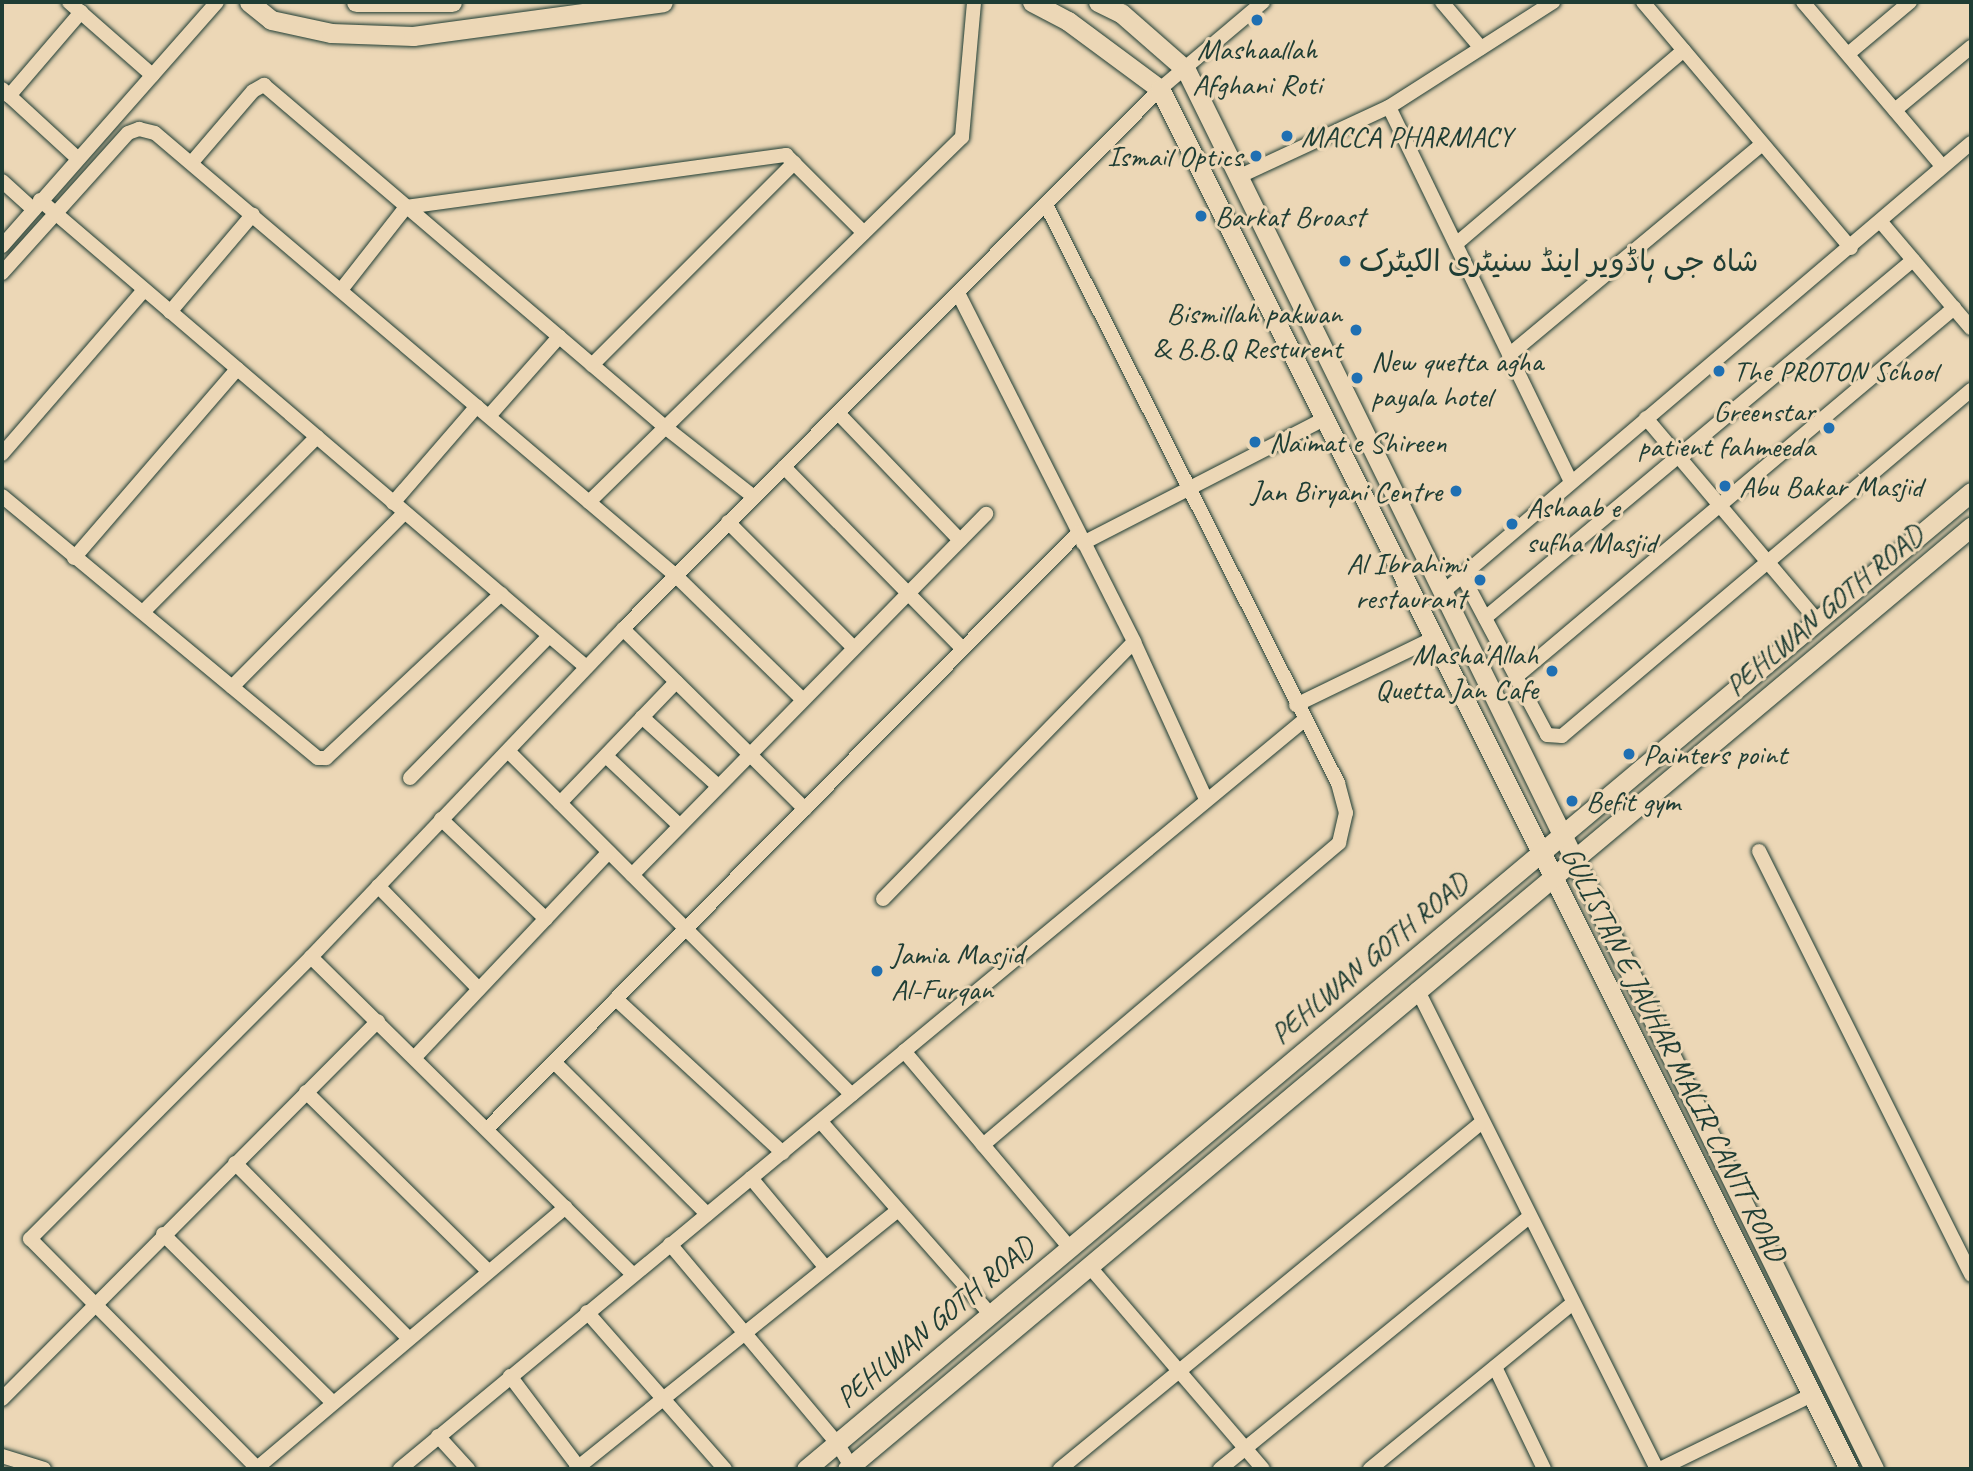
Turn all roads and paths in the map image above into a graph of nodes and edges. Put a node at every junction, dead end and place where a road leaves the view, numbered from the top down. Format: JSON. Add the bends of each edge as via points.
{"nodes":[{"id":1,"x":218,"y":2,"type":"edge"},
{"id":2,"x":249,"y":2,"type":"edge"},
{"id":3,"x":356,"y":2,"type":"edge"},
{"id":4,"x":452,"y":2,"type":"edge"},
{"id":5,"x":974,"y":2,"type":"edge"},
{"id":6,"x":1032,"y":2,"type":"edge"},
{"id":7,"x":1098,"y":2,"type":"edge"},
{"id":8,"x":1263,"y":2,"type":"edge"},
{"id":9,"x":1442,"y":2,"type":"edge"},
{"id":10,"x":1643,"y":2,"type":"edge"},
{"id":11,"x":1803,"y":2,"type":"edge"},
{"id":12,"x":1910,"y":2,"type":"edge"},
{"id":13,"x":424,"y":3,"type":"edge"},
{"id":14,"x":651,"y":3,"type":"edge"},
{"id":15,"x":1549,"y":3,"type":"edge"},
{"id":16,"x":75,"y":7,"type":"edge"},
{"id":17,"x":1971,"y":47,"type":"edge"},
{"id":18,"x":1481,"y":48,"type":"junction"},
{"id":19,"x":1684,"y":50,"type":"junction"},
{"id":20,"x":1847,"y":54,"type":"junction"},
{"id":21,"x":1186,"y":69,"type":"junction"},
{"id":22,"x":152,"y":75,"type":"junction"},
{"id":23,"x":1160,"y":89,"type":"junction"},
{"id":24,"x":6,"y":93,"type":"edge"},
{"id":25,"x":1389,"y":107,"type":"junction"},
{"id":26,"x":1895,"y":110,"type":"junction"},
{"id":27,"x":1762,"y":144,"type":"junction"},
{"id":28,"x":1970,"y":146,"type":"edge"},
{"id":29,"x":78,"y":159,"type":"junction"},
{"id":30,"x":193,"y":162,"type":"junction"},
{"id":31,"x":794,"y":163,"type":"junction"},
{"id":32,"x":1942,"y":166,"type":"junction"},
{"id":33,"x":1238,"y":177,"type":"junction"},
{"id":34,"x":2,"y":181,"type":"edge"},
{"id":35,"x":37,"y":205,"type":"junction"},
{"id":36,"x":1046,"y":205,"type":"junction"},
{"id":37,"x":406,"y":206,"type":"junction"},
{"id":38,"x":55,"y":213,"type":"junction"},
{"id":39,"x":253,"y":214,"type":"junction"},
{"id":40,"x":1881,"y":222,"type":"junction"},
{"id":41,"x":864,"y":233,"type":"junction"},
{"id":42,"x":1456,"y":244,"type":"junction"},
{"id":43,"x":2,"y":246,"type":"edge"},
{"id":44,"x":1852,"y":248,"type":"junction"},
{"id":45,"x":1913,"y":260,"type":"junction"},
{"id":46,"x":2,"y":273,"type":"edge"},
{"id":47,"x":341,"y":289,"type":"junction"},
{"id":48,"x":144,"y":290,"type":"junction"},
{"id":49,"x":959,"y":295,"type":"junction"},
{"id":50,"x":1954,"y":308,"type":"junction"},
{"id":51,"x":170,"y":312,"type":"junction"},
{"id":52,"x":1971,"y":326,"type":"edge"},
{"id":53,"x":559,"y":337,"type":"junction"},
{"id":54,"x":1509,"y":355,"type":"junction"},
{"id":55,"x":592,"y":365,"type":"junction"},
{"id":56,"x":237,"y":369,"type":"junction"},
{"id":57,"x":1971,"y":390,"type":"edge"},
{"id":58,"x":477,"y":406,"type":"junction"},
{"id":59,"x":839,"y":414,"type":"junction"},
{"id":60,"x":489,"y":416,"type":"junction"},
{"id":61,"x":1646,"y":418,"type":"junction"},
{"id":62,"x":1322,"y":420,"type":"junction"},
{"id":63,"x":665,"y":427,"type":"junction"},
{"id":64,"x":317,"y":437,"type":"junction"},
{"id":65,"x":2,"y":454,"type":"edge"},
{"id":66,"x":1678,"y":456,"type":"junction"},
{"id":67,"x":784,"y":467,"type":"junction"},
{"id":68,"x":1571,"y":481,"type":"junction"},
{"id":69,"x":1187,"y":490,"type":"junction"},
{"id":70,"x":1971,"y":492,"type":"edge"},
{"id":71,"x":2,"y":496,"type":"edge"},
{"id":72,"x":754,"y":497,"type":"junction"},
{"id":73,"x":589,"y":502,"type":"junction"},
{"id":74,"x":1721,"y":506,"type":"junction"},
{"id":75,"x":399,"y":508,"type":"junction"},
{"id":76,"x":986,"y":514,"type":"dead end"},
{"id":77,"x":728,"y":522,"type":"junction"},
{"id":78,"x":1971,"y":527,"type":"edge"},
{"id":79,"x":1080,"y":538,"type":"junction"},
{"id":80,"x":960,"y":540,"type":"junction"},
{"id":81,"x":74,"y":558,"type":"junction"},
{"id":82,"x":1767,"y":560,"type":"junction"},
{"id":83,"x":1462,"y":575,"type":"junction"},
{"id":84,"x":676,"y":576,"type":"junction"},
{"id":85,"x":1443,"y":592,"type":"junction"},
{"id":86,"x":501,"y":594,"type":"junction"},
{"id":87,"x":908,"y":594,"type":"junction"},
{"id":88,"x":143,"y":612,"type":"junction"},
{"id":89,"x":1485,"y":618,"type":"junction"},
{"id":90,"x":1817,"y":620,"type":"junction"},
{"id":91,"x":623,"y":629,"type":"junction"},
{"id":92,"x":549,"y":636,"type":"junction"},
{"id":93,"x":1434,"y":638,"type":"junction"},
{"id":94,"x":1134,"y":642,"type":"junction"},
{"id":95,"x":855,"y":648,"type":"junction"},
{"id":96,"x":962,"y":648,"type":"junction"},
{"id":97,"x":586,"y":667,"type":"junction"},
{"id":98,"x":1516,"y":677,"type":"junction"},
{"id":99,"x":676,"y":682,"type":"junction"},
{"id":100,"x":232,"y":687,"type":"junction"},
{"id":101,"x":803,"y":700,"type":"junction"},
{"id":102,"x":1296,"y":705,"type":"junction"},
{"id":103,"x":642,"y":717,"type":"junction"},
{"id":104,"x":1304,"y":720,"type":"junction"},
{"id":105,"x":508,"y":751,"type":"junction"},
{"id":106,"x":748,"y":753,"type":"junction"},
{"id":107,"x":606,"y":756,"type":"junction"},
{"id":108,"x":410,"y":778,"type":"dead end"},
{"id":109,"x":717,"y":785,"type":"junction"},
{"id":110,"x":1206,"y":799,"type":"junction"},
{"id":111,"x":560,"y":803,"type":"junction"},
{"id":112,"x":805,"y":809,"type":"junction"},
{"id":113,"x":441,"y":819,"type":"junction"},
{"id":114,"x":679,"y":825,"type":"junction"},
{"id":115,"x":1561,"y":835,"type":"junction"},
{"id":116,"x":1759,"y":851,"type":"dead end"},
{"id":117,"x":609,"y":852,"type":"junction"},
{"id":118,"x":1539,"y":852,"type":"junction"},
{"id":119,"x":1573,"y":858,"type":"junction"},
{"id":120,"x":632,"y":875,"type":"junction"},
{"id":121,"x":1552,"y":876,"type":"junction"},
{"id":122,"x":378,"y":886,"type":"junction"},
{"id":123,"x":883,"y":899,"type":"dead end"},
{"id":124,"x":546,"y":919,"type":"junction"},
{"id":125,"x":686,"y":929,"type":"junction"},
{"id":126,"x":311,"y":957,"type":"junction"},
{"id":127,"x":479,"y":989,"type":"junction"},
{"id":128,"x":1417,"y":989,"type":"junction"},
{"id":129,"x":616,"y":999,"type":"junction"},
{"id":130,"x":377,"y":1021,"type":"junction"},
{"id":131,"x":904,"y":1051,"type":"junction"},
{"id":132,"x":415,"y":1058,"type":"junction"},
{"id":133,"x":554,"y":1062,"type":"junction"},
{"id":134,"x":306,"y":1092,"type":"junction"},
{"id":135,"x":852,"y":1095,"type":"junction"},
{"id":136,"x":821,"y":1122,"type":"junction"},
{"id":137,"x":1481,"y":1123,"type":"junction"},
{"id":138,"x":488,"y":1128,"type":"junction"},
{"id":139,"x":983,"y":1144,"type":"junction"},
{"id":140,"x":783,"y":1153,"type":"junction"},
{"id":141,"x":235,"y":1163,"type":"junction"},
{"id":142,"x":751,"y":1178,"type":"junction"},
{"id":143,"x":566,"y":1207,"type":"junction"},
{"id":144,"x":897,"y":1211,"type":"junction"},
{"id":145,"x":707,"y":1214,"type":"junction"},
{"id":146,"x":1529,"y":1217,"type":"junction"},
{"id":147,"x":163,"y":1234,"type":"junction"},
{"id":148,"x":670,"y":1244,"type":"junction"},
{"id":149,"x":1069,"y":1247,"type":"junction"},
{"id":150,"x":1089,"y":1266,"type":"junction"},
{"id":151,"x":826,"y":1268,"type":"junction"},
{"id":152,"x":488,"y":1271,"type":"junction"},
{"id":153,"x":633,"y":1274,"type":"junction"},
{"id":154,"x":1971,"y":1275,"type":"edge"},
{"id":155,"x":1573,"y":1303,"type":"junction"},
{"id":156,"x":93,"y":1307,"type":"junction"},
{"id":157,"x":587,"y":1312,"type":"junction"},
{"id":158,"x":990,"y":1314,"type":"junction"},
{"id":159,"x":745,"y":1333,"type":"junction"},
{"id":160,"x":407,"y":1337,"type":"junction"},
{"id":161,"x":1494,"y":1367,"type":"junction"},
{"id":162,"x":1181,"y":1370,"type":"junction"},
{"id":163,"x":510,"y":1376,"type":"junction"},
{"id":164,"x":1812,"y":1395,"type":"junction"},
{"id":165,"x":2,"y":1399,"type":"edge"},
{"id":166,"x":662,"y":1400,"type":"junction"},
{"id":167,"x":332,"y":1402,"type":"junction"},
{"id":168,"x":438,"y":1436,"type":"junction"},
{"id":169,"x":837,"y":1443,"type":"junction"},
{"id":170,"x":1245,"y":1448,"type":"junction"},
{"id":171,"x":2,"y":1455,"type":"edge"},
{"id":172,"x":849,"y":1468,"type":"edge"},
{"id":173,"x":1542,"y":1468,"type":"edge"},
{"id":174,"x":44,"y":1469,"type":"edge"},
{"id":175,"x":257,"y":1469,"type":"edge"},
{"id":176,"x":400,"y":1469,"type":"edge"},
{"id":177,"x":468,"y":1469,"type":"edge"},
{"id":178,"x":578,"y":1469,"type":"edge"},
{"id":179,"x":725,"y":1469,"type":"edge"},
{"id":180,"x":806,"y":1469,"type":"edge"},
{"id":181,"x":1060,"y":1469,"type":"edge"},
{"id":182,"x":1220,"y":1469,"type":"edge"},
{"id":183,"x":1263,"y":1469,"type":"edge"},
{"id":184,"x":1370,"y":1469,"type":"edge"},
{"id":185,"x":1659,"y":1469,"type":"edge"},
{"id":186,"x":1849,"y":1469,"type":"edge"},
{"id":187,"x":1874,"y":1469,"type":"edge"}],
"edges":[{"from":1,"to":22,"type":"street"},
{"from":2,"to":14,"type":"main road","via":[[271,20],[331,33],[413,36]]},
{"from":3,"to":13,"type":"main road"},
{"from":4,"to":13,"type":"main road"},
{"from":5,"to":41,"type":"street","via":[[962,136]]},
{"from":6,"to":23,"type":"main road","name":"GULISTAN E JAUHAR MALIR CANTT ROAD","via":[[1068,21]]},
{"from":7,"to":21,"type":"main road","name":"GULISTAN E JAUHAR MALIR CANTT ROAD","via":[[1121,13]]},
{"from":8,"to":21,"type":"street"},
{"from":9,"to":18,"type":"street"},
{"from":10,"to":19,"type":"street"},
{"from":11,"to":20,"type":"street"},
{"from":12,"to":20,"type":"street"},
{"from":15,"to":18,"type":"street"},
{"from":16,"to":22,"type":"street"},
{"from":16,"to":24,"type":"street"},
{"from":17,"to":26,"type":"street"},
{"from":18,"to":25,"type":"street"},
{"from":19,"to":27,"type":"street"},
{"from":19,"to":42,"type":"street"},
{"from":20,"to":26,"type":"street"},
{"from":21,"to":23,"type":"street"},
{"from":21,"to":33,"type":"main road","name":"GULISTAN E JAUHAR MALIR CANTT ROAD"},
{"from":22,"to":29,"type":"street"},
{"from":23,"to":36,"type":"street"},
{"from":23,"to":62,"type":"main road","name":"GULISTAN E JAUHAR MALIR CANTT ROAD"},
{"from":24,"to":29,"type":"street"},
{"from":25,"to":33,"type":"street"},
{"from":25,"to":42,"type":"street"},
{"from":26,"to":32,"type":"street"},
{"from":27,"to":44,"type":"street"},
{"from":27,"to":54,"type":"street"},
{"from":28,"to":32,"type":"street"},
{"from":29,"to":35,"type":"street"},
{"from":30,"to":37,"type":"street","via":[[253,90],[264,85]]},
{"from":30,"to":38,"type":"street","via":[[155,132],[139,129],[128,133]]},
{"from":30,"to":39,"type":"street"},
{"from":31,"to":37,"type":"street","via":[[786,155]]},
{"from":31,"to":41,"type":"street"},
{"from":31,"to":55,"type":"street"},
{"from":32,"to":40,"type":"street"},
{"from":33,"to":85,"type":"main road","name":"GULISTAN E JAUHAR MALIR CANTT ROAD"},
{"from":34,"to":35,"type":"street"},
{"from":35,"to":38,"type":"street"},
{"from":35,"to":43,"type":"street"},
{"from":36,"to":49,"type":"street"},
{"from":36,"to":69,"type":"street"},
{"from":37,"to":47,"type":"street"},
{"from":37,"to":53,"type":"street"},
{"from":38,"to":46,"type":"street"},
{"from":38,"to":48,"type":"street"},
{"from":39,"to":47,"type":"street"},
{"from":39,"to":51,"type":"street"},
{"from":40,"to":44,"type":"street"},
{"from":40,"to":45,"type":"street"},
{"from":41,"to":63,"type":"street"},
{"from":42,"to":54,"type":"street"},
{"from":44,"to":61,"type":"street"},
{"from":45,"to":50,"type":"street"},
{"from":45,"to":66,"type":"street"},
{"from":47,"to":58,"type":"street"},
{"from":48,"to":51,"type":"street"},
{"from":48,"to":65,"type":"street"},
{"from":49,"to":59,"type":"street"},
{"from":49,"to":79,"type":"street"},
{"from":50,"to":52,"type":"street"},
{"from":50,"to":74,"type":"street"},
{"from":51,"to":56,"type":"street"},
{"from":53,"to":55,"type":"street"},
{"from":53,"to":60,"type":"street"},
{"from":54,"to":68,"type":"street"},
{"from":55,"to":63,"type":"street"},
{"from":56,"to":64,"type":"street"},
{"from":56,"to":81,"type":"street"},
{"from":57,"to":82,"type":"street"},
{"from":58,"to":60,"type":"street"},
{"from":58,"to":75,"type":"street"},
{"from":59,"to":67,"type":"street"},
{"from":59,"to":80,"type":"street"},
{"from":60,"to":73,"type":"street"},
{"from":61,"to":66,"type":"street"},
{"from":61,"to":68,"type":"street"},
{"from":62,"to":69,"type":"street"},
{"from":62,"to":93,"type":"main road","name":"GULISTAN E JAUHAR MALIR CANTT ROAD"},
{"from":63,"to":72,"type":"street"},
{"from":63,"to":73,"type":"street"},
{"from":64,"to":75,"type":"street"},
{"from":64,"to":88,"type":"street"},
{"from":66,"to":74,"type":"street"},
{"from":66,"to":89,"type":"street"},
{"from":67,"to":72,"type":"street"},
{"from":67,"to":87,"type":"street"},
{"from":68,"to":83,"type":"street"},
{"from":69,"to":79,"type":"street"},
{"from":69,"to":102,"type":"street"},
{"from":70,"to":90,"type":"main road","name":"PEHLWAN GOTH ROAD"},
{"from":71,"to":81,"type":"street"},
{"from":72,"to":77,"type":"street"},
{"from":73,"to":84,"type":"street"},
{"from":74,"to":82,"type":"street"},
{"from":74,"to":98,"type":"street"},
{"from":75,"to":86,"type":"street"},
{"from":75,"to":100,"type":"street"},
{"from":76,"to":80,"type":"street"},
{"from":77,"to":84,"type":"street"},
{"from":77,"to":95,"type":"street"},
{"from":78,"to":119,"type":"main road","name":"PEHLWAN GOTH ROAD"},
{"from":79,"to":94,"type":"street"},
{"from":79,"to":96,"type":"street"},
{"from":80,"to":87,"type":"street"},
{"from":81,"to":88,"type":"street"},
{"from":82,"to":90,"type":"street"},
{"from":82,"to":98,"type":"street","via":[[1562,736],[1547,735]]},
{"from":83,"to":85,"type":"street"},
{"from":83,"to":89,"type":"street"},
{"from":84,"to":91,"type":"street"},
{"from":84,"to":101,"type":"street"},
{"from":85,"to":115,"type":"main road","name":"GULISTAN E JAUHAR MALIR CANTT ROAD"},
{"from":86,"to":92,"type":"street"},
{"from":86,"to":100,"type":"street","via":[[326,758],[310,753]]},
{"from":87,"to":95,"type":"street"},
{"from":87,"to":96,"type":"street"},
{"from":88,"to":100,"type":"street"},
{"from":89,"to":98,"type":"street"},
{"from":90,"to":115,"type":"main road","name":"PEHLWAN GOTH ROAD"},
{"from":91,"to":97,"type":"street"},
{"from":91,"to":99,"type":"street"},
{"from":92,"to":97,"type":"street"},
{"from":92,"to":108,"type":"street"},
{"from":93,"to":102,"type":"street"},
{"from":93,"to":118,"type":"main road","name":"GULISTAN E JAUHAR MALIR CANTT ROAD"},
{"from":94,"to":110,"type":"street"},
{"from":94,"to":123,"type":"street"},
{"from":95,"to":101,"type":"street"},
{"from":96,"to":112,"type":"street"},
{"from":97,"to":105,"type":"street"},
{"from":99,"to":103,"type":"street"},
{"from":99,"to":106,"type":"street"},
{"from":101,"to":106,"type":"street"},
{"from":102,"to":104,"type":"street"},
{"from":103,"to":107,"type":"street"},
{"from":103,"to":109,"type":"street"},
{"from":104,"to":110,"type":"street"},
{"from":104,"to":139,"type":"street","via":[[1338,783],[1346,813],[1339,843]]},
{"from":105,"to":111,"type":"street"},
{"from":105,"to":113,"type":"street"},
{"from":106,"to":109,"type":"street"},
{"from":106,"to":112,"type":"street"},
{"from":107,"to":111,"type":"street"},
{"from":107,"to":114,"type":"street"},
{"from":109,"to":114,"type":"street"},
{"from":110,"to":131,"type":"street"},
{"from":111,"to":117,"type":"street"},
{"from":112,"to":125,"type":"street"},
{"from":113,"to":122,"type":"street"},
{"from":113,"to":124,"type":"street"},
{"from":114,"to":120,"type":"street"},
{"from":115,"to":118,"type":"main road","name":"PEHLWAN GOTH ROAD"},
{"from":115,"to":119,"type":"main road","name":"GULISTAN E JAUHAR MALIR CANTT ROAD"},
{"from":116,"to":154,"type":"street"},
{"from":117,"to":120,"type":"street"},
{"from":117,"to":124,"type":"street"},
{"from":118,"to":121,"type":"main road","name":"GULISTAN E JAUHAR MALIR CANTT ROAD"},
{"from":118,"to":149,"type":"main road","name":"PEHLWAN GOTH ROAD","via":[[1434,945]]},
{"from":119,"to":121,"type":"main road","name":"PEHLWAN GOTH ROAD"},
{"from":119,"to":187,"type":"main road","name":"GULISTAN E JAUHAR MALIR CANTT ROAD"},
{"from":120,"to":125,"type":"street"},
{"from":121,"to":128,"type":"main road","name":"PEHLWAN GOTH ROAD"},
{"from":121,"to":164,"type":"main road","name":"GULISTAN E JAUHAR MALIR CANTT ROAD"},
{"from":122,"to":126,"type":"street"},
{"from":122,"to":127,"type":"street"},
{"from":124,"to":127,"type":"street"},
{"from":125,"to":129,"type":"street"},
{"from":125,"to":135,"type":"street"},
{"from":126,"to":130,"type":"street"},
{"from":126,"to":156,"type":"street","via":[[30,1239]]},
{"from":127,"to":132,"type":"street"},
{"from":128,"to":137,"type":"street"},
{"from":128,"to":150,"type":"main road","name":"PEHLWAN GOTH ROAD"},
{"from":129,"to":133,"type":"street"},
{"from":129,"to":140,"type":"street"},
{"from":130,"to":132,"type":"street"},
{"from":130,"to":134,"type":"street"},
{"from":131,"to":135,"type":"street"},
{"from":131,"to":139,"type":"street"},
{"from":132,"to":138,"type":"street"},
{"from":133,"to":138,"type":"street"},
{"from":133,"to":145,"type":"street"},
{"from":134,"to":141,"type":"street"},
{"from":134,"to":152,"type":"street"},
{"from":135,"to":136,"type":"street"},
{"from":136,"to":140,"type":"street"},
{"from":136,"to":144,"type":"street"},
{"from":137,"to":146,"type":"street"},
{"from":137,"to":162,"type":"street"},
{"from":138,"to":143,"type":"street"},
{"from":139,"to":149,"type":"street"},
{"from":140,"to":142,"type":"street"},
{"from":141,"to":147,"type":"street"},
{"from":141,"to":160,"type":"street"},
{"from":142,"to":145,"type":"street"},
{"from":142,"to":151,"type":"street"},
{"from":143,"to":152,"type":"street"},
{"from":143,"to":153,"type":"street"},
{"from":144,"to":151,"type":"street"},
{"from":144,"to":158,"type":"street"},
{"from":145,"to":148,"type":"street"},
{"from":146,"to":155,"type":"street"},
{"from":146,"to":170,"type":"street"},
{"from":147,"to":156,"type":"street"},
{"from":147,"to":167,"type":"street"},
{"from":148,"to":153,"type":"street"},
{"from":148,"to":159,"type":"street"},
{"from":149,"to":158,"type":"main road","name":"PEHLWAN GOTH ROAD"},
{"from":150,"to":162,"type":"street"},
{"from":150,"to":172,"type":"main road","name":"PEHLWAN GOTH ROAD"},
{"from":151,"to":159,"type":"street"},
{"from":152,"to":160,"type":"street"},
{"from":153,"to":157,"type":"street"},
{"from":155,"to":161,"type":"street"},
{"from":155,"to":185,"type":"street"},
{"from":156,"to":165,"type":"street"},
{"from":156,"to":175,"type":"street"},
{"from":157,"to":163,"type":"street"},
{"from":157,"to":166,"type":"street"},
{"from":158,"to":169,"type":"main road","name":"PEHLWAN GOTH ROAD"},
{"from":159,"to":166,"type":"street"},
{"from":159,"to":169,"type":"street"},
{"from":160,"to":167,"type":"street"},
{"from":161,"to":173,"type":"street"},
{"from":161,"to":184,"type":"street"},
{"from":162,"to":170,"type":"street"},
{"from":162,"to":181,"type":"street"},
{"from":163,"to":168,"type":"street"},
{"from":163,"to":178,"type":"street"},
{"from":164,"to":185,"type":"street"},
{"from":164,"to":186,"type":"main road","name":"GULISTAN E JAUHAR MALIR CANTT ROAD"},
{"from":166,"to":178,"type":"street"},
{"from":166,"to":179,"type":"street"},
{"from":167,"to":175,"type":"street"},
{"from":168,"to":176,"type":"street"},
{"from":168,"to":177,"type":"street"},
{"from":169,"to":172,"type":"street"},
{"from":169,"to":180,"type":"main road","name":"PEHLWAN GOTH ROAD"},
{"from":170,"to":182,"type":"street"},
{"from":170,"to":183,"type":"street"},
{"from":171,"to":174,"type":"street"}]}
